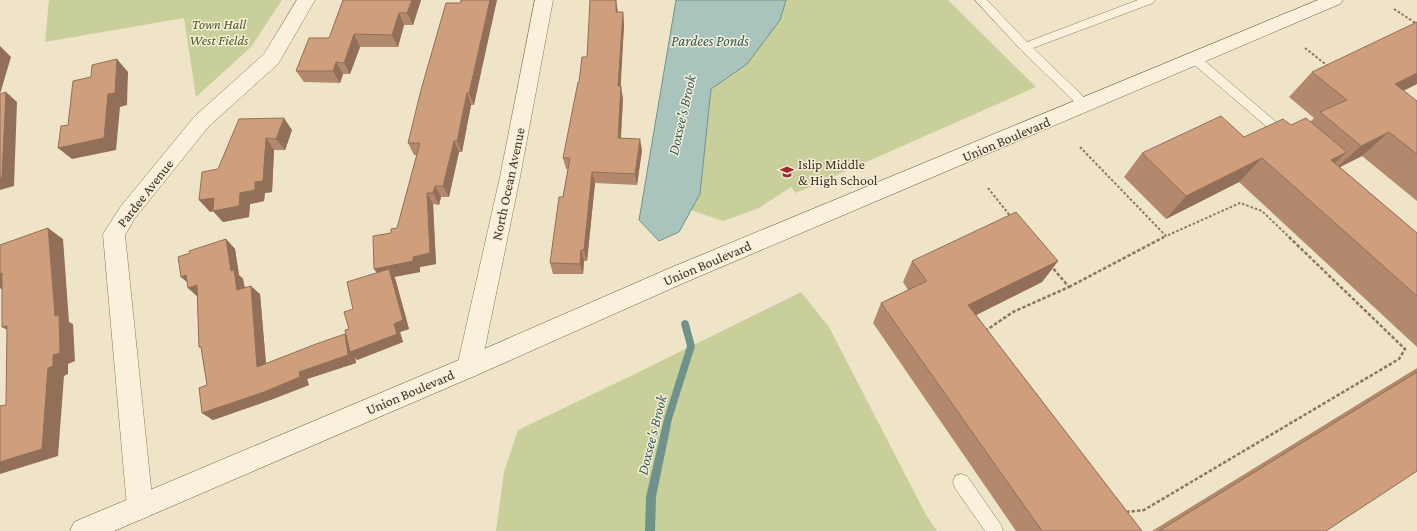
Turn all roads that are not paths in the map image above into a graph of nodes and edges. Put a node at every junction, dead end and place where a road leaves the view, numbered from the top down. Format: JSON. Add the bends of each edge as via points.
{"nodes":[{"id":1,"x":306,"y":0,"type":"edge"},
{"id":2,"x":544,"y":0,"type":"edge"},
{"id":3,"x":1149,"y":0,"type":"edge"},
{"id":4,"x":1334,"y":0,"type":"edge"},
{"id":5,"x":986,"y":1,"type":"edge"},
{"id":6,"x":1025,"y":47,"type":"junction"},
{"id":7,"x":1195,"y":59,"type":"junction"},
{"id":8,"x":1085,"y":105,"type":"junction"},
{"id":9,"x":1296,"y":146,"type":"edge"},
{"id":10,"x":469,"y":367,"type":"junction"},
{"id":11,"x":961,"y":482,"type":"dead end"},
{"id":12,"x":140,"y":507,"type":"junction"},
{"id":13,"x":83,"y":531,"type":"edge"},
{"id":14,"x":995,"y":531,"type":"edge"}],
"edges":[{"from":1,"to":12,"type":"main road","name":"Pardee Avenue","via":[[271,59],[202,121],[128,212],[114,234]]},
{"from":2,"to":10,"type":"main road","name":"North Ocean Avenue","via":[[510,178]]},
{"from":3,"to":6,"type":"lane"},
{"from":4,"to":7,"type":"main road","name":"Union Boulevard"},
{"from":5,"to":6,"type":"lane"},
{"from":6,"to":8,"type":"lane"},
{"from":7,"to":8,"type":"main road","name":"Union Boulevard"},
{"from":7,"to":9,"type":"lane"},
{"from":8,"to":10,"type":"main road","name":"Union Boulevard","via":[[678,275]]},
{"from":10,"to":12,"type":"main road","name":"Union Boulevard"},
{"from":11,"to":14,"type":"lane"},
{"from":12,"to":13,"type":"main road","name":"Union Boulevard"}]}
